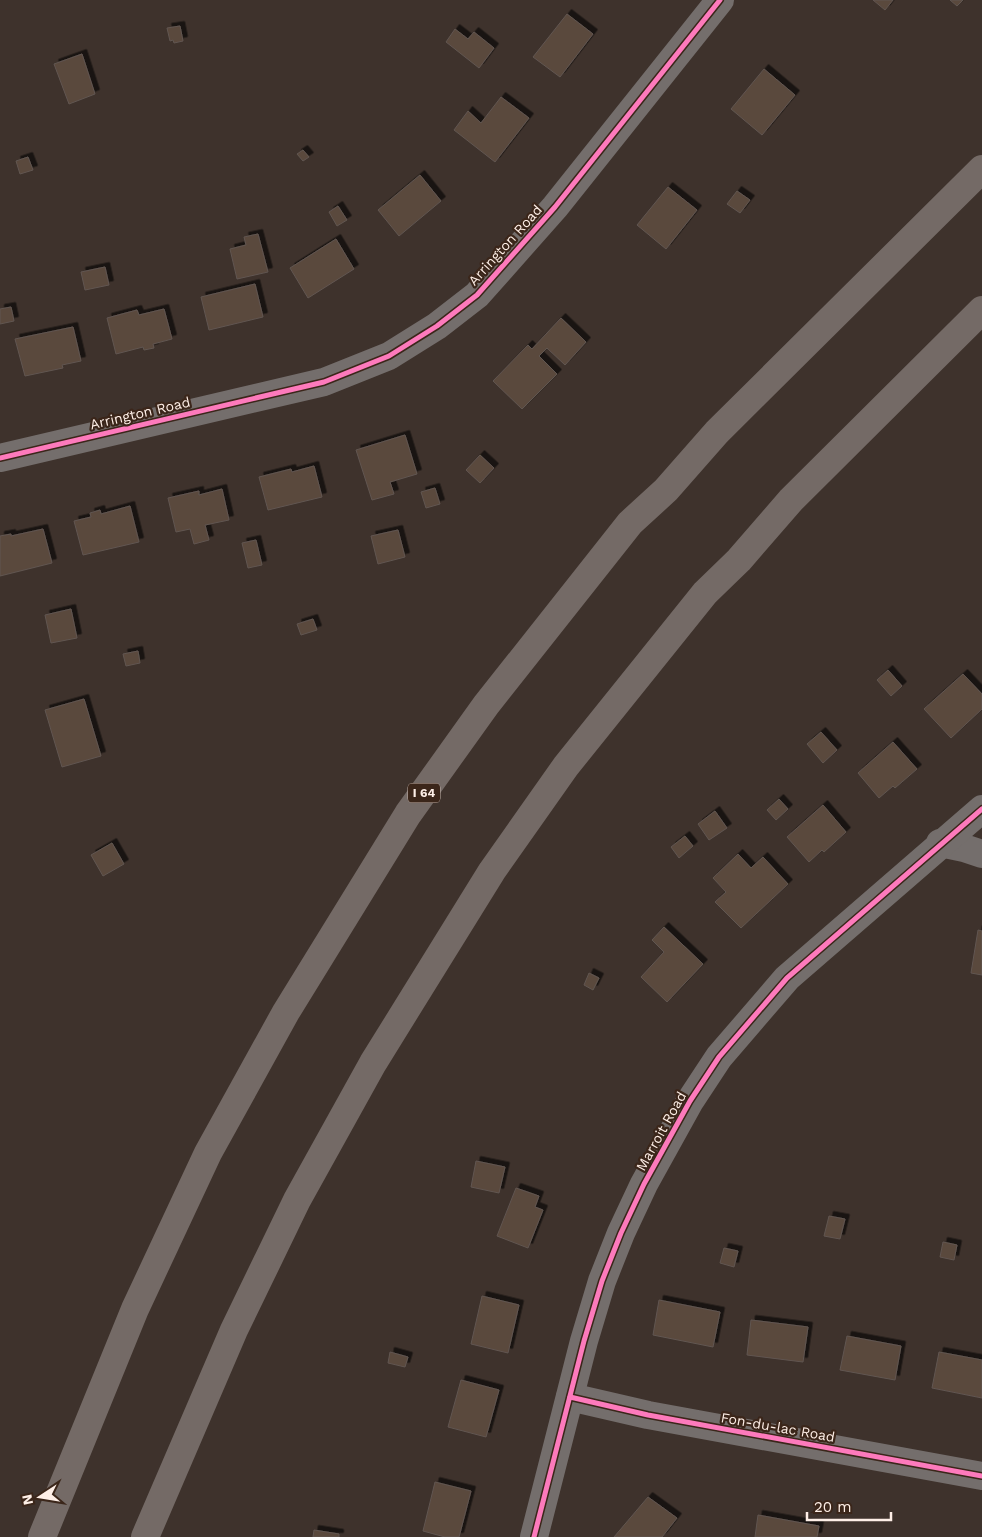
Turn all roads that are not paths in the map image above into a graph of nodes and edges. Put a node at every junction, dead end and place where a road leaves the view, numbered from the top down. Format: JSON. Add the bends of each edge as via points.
{"nodes":[{"id":1,"x":709,"y":4,"type":"edge"},
{"id":2,"x":982,"y":170,"type":"edge"},
{"id":3,"x":982,"y":310,"type":"edge"},
{"id":4,"x":0,"y":458,"type":"edge"},
{"id":5,"x":982,"y":809,"type":"edge"},
{"id":6,"x":940,"y":843,"type":"junction"},
{"id":7,"x":982,"y":854,"type":"edge"},
{"id":8,"x":570,"y":1397,"type":"junction"},
{"id":9,"x":982,"y":1476,"type":"edge"},
{"id":10,"x":42,"y":1537,"type":"edge"},
{"id":11,"x":145,"y":1537,"type":"edge"},
{"id":12,"x":534,"y":1537,"type":"edge"}],
"edges":[{"from":1,"to":4,"type":"street","name":"Arrington Road","via":[[555,207],[496,276],[437,326],[372,364],[324,382]]},
{"from":2,"to":10,"type":"highway","number":"I 64","via":[[630,524],[486,706],[408,814],[286,1012],[208,1153],[136,1309]]},
{"from":3,"to":11,"type":"highway","via":[[791,500],[705,593],[566,766],[492,870],[373,1063],[297,1200],[234,1330]]},
{"from":5,"to":6,"type":"street","name":"Marroit Road"},
{"from":6,"to":7,"type":"street"},
{"from":6,"to":8,"type":"street","name":"Marroit Road","via":[[787,978],[719,1057],[690,1101],[620,1234],[602,1281]]},
{"from":8,"to":9,"type":"street","name":"Fon-du-lac Road","via":[[648,1415]]},
{"from":8,"to":12,"type":"street","name":"Marroit Road"}]}
